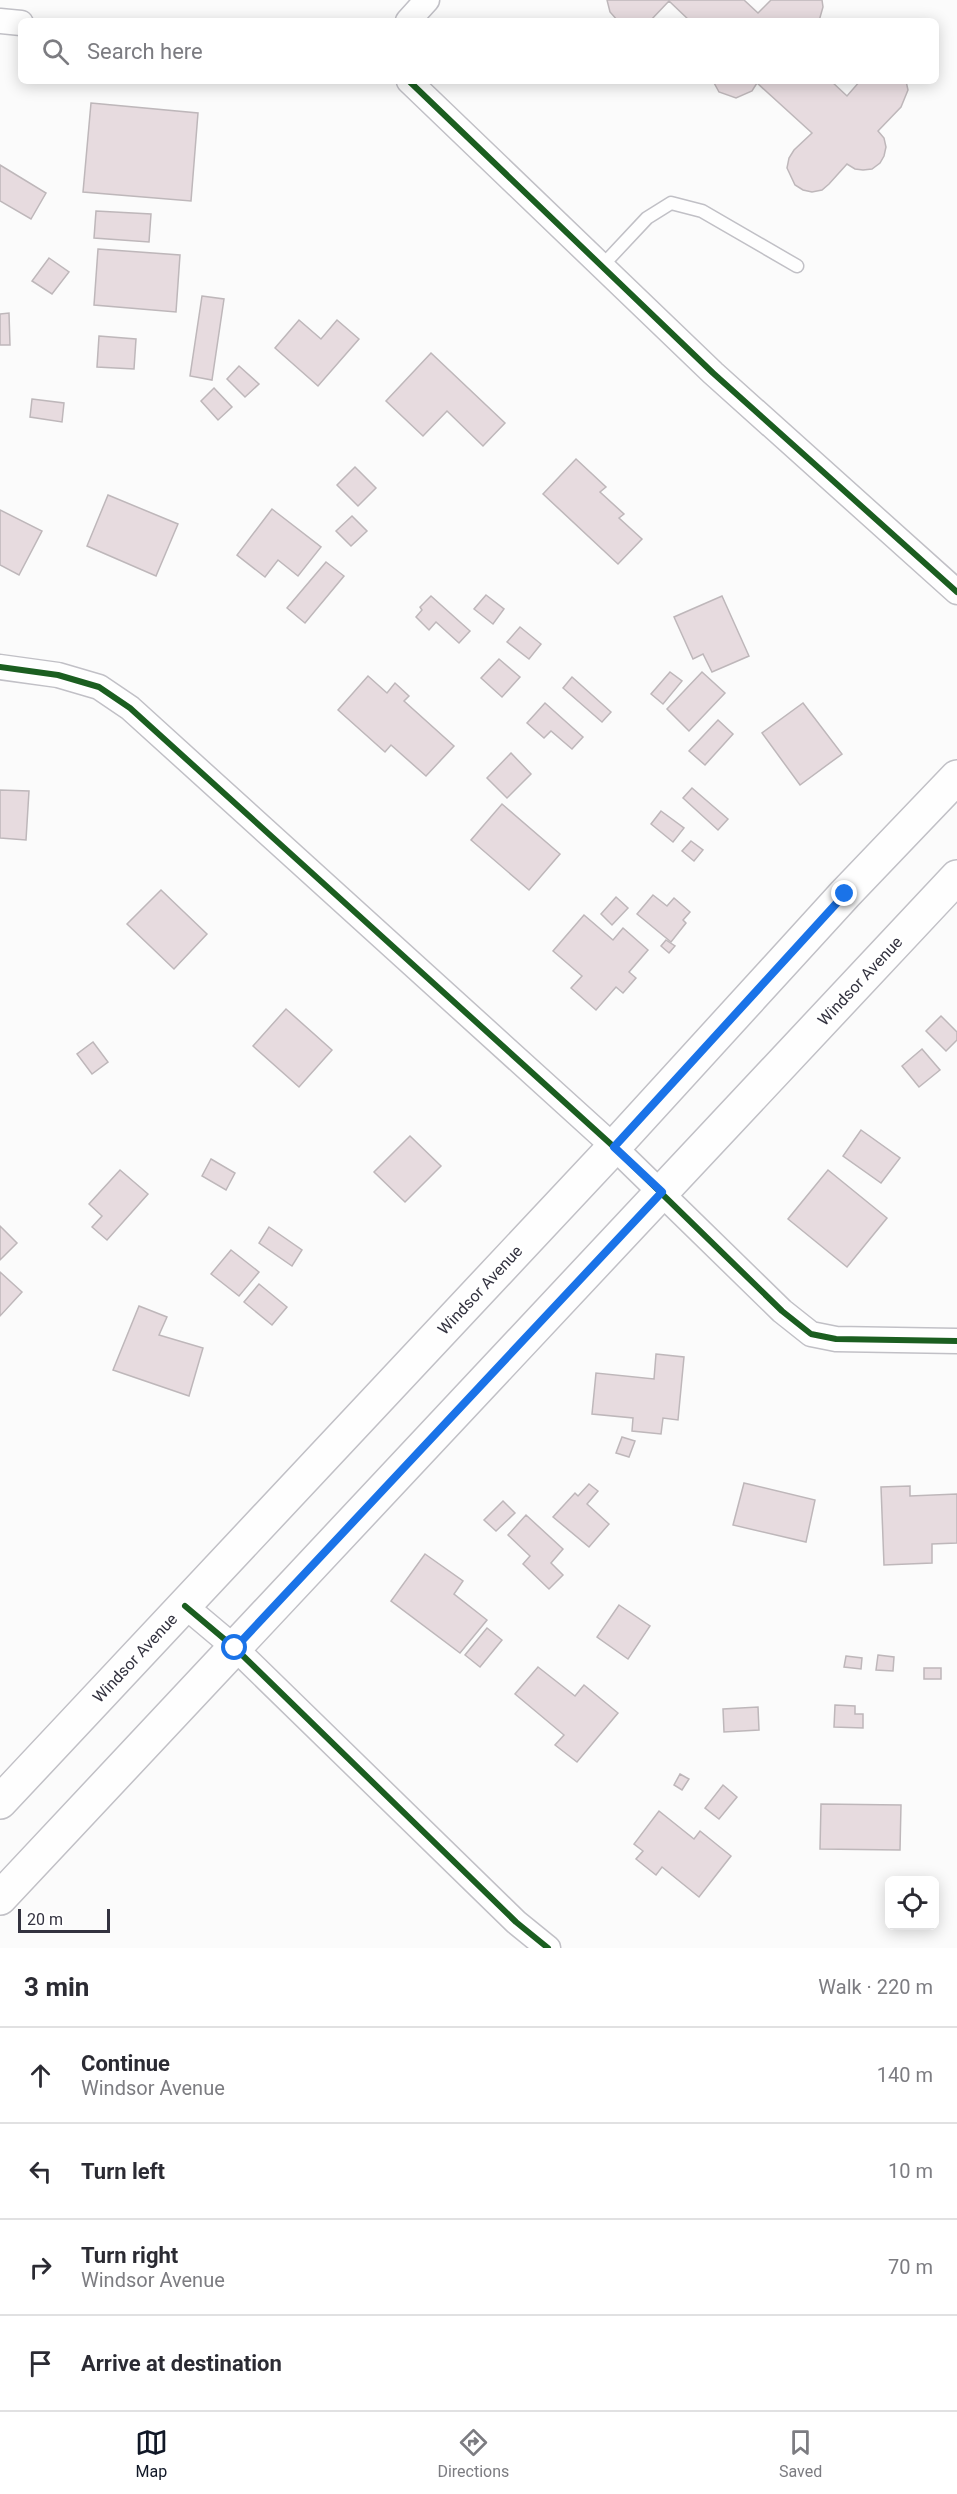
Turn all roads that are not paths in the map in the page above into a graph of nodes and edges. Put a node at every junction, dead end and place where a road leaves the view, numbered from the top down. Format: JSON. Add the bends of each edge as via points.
{"nodes":[{"id":1,"x":427,"y":0,"type":"edge"},
{"id":2,"x":411,"y":18,"type":"edge"},
{"id":3,"x":0,"y":21,"type":"edge"},
{"id":4,"x":18,"y":23,"type":"edge"},
{"id":5,"x":412,"y":84,"type":"edge"},
{"id":6,"x":602,"y":266,"type":"junction"},
{"id":7,"x":797,"y":266,"type":"dead end"},
{"id":8,"x":957,"y":592,"type":"edge"},
{"id":9,"x":0,"y":667,"type":"edge"},
{"id":10,"x":957,"y":777,"type":"edge"},
{"id":11,"x":957,"y":877,"type":"edge"},
{"id":12,"x":614,"y":1147,"type":"junction"},
{"id":13,"x":662,"y":1192,"type":"junction"},
{"id":14,"x":957,"y":1341,"type":"edge"},
{"id":15,"x":185,"y":1606,"type":"junction"},
{"id":16,"x":235,"y":1648,"type":"junction"},
{"id":17,"x":0,"y":1802,"type":"edge"},
{"id":18,"x":0,"y":1898,"type":"edge"},
{"id":19,"x":548,"y":1948,"type":"edge"}],
"edges":[{"from":1,"to":2,"type":"street"},
{"from":3,"to":4,"type":"street"},
{"from":5,"to":6,"type":"street"},
{"from":6,"to":7,"type":"lane","via":[[647,218],[671,203],[702,211]]},
{"from":6,"to":8,"type":"street","via":[[713,373]]},
{"from":9,"to":12,"type":"street","via":[[58,675],[99,687],[130,708]]},
{"from":10,"to":12,"type":"main road","name":"Windsor Avenue"},
{"from":11,"to":13,"type":"main road","name":"Windsor Avenue"},
{"from":12,"to":13,"type":"street"},
{"from":12,"to":15,"type":"main road","name":"Windsor Avenue"},
{"from":13,"to":14,"type":"street","via":[[782,1311],[811,1334],[836,1340]]},
{"from":13,"to":16,"type":"main road","name":"Windsor Avenue"},
{"from":15,"to":16,"type":"street"},
{"from":15,"to":17,"type":"main road","name":"Windsor Avenue"},
{"from":16,"to":18,"type":"main road","name":"Windsor Avenue"},
{"from":16,"to":19,"type":"street","via":[[516,1922]]}]}
